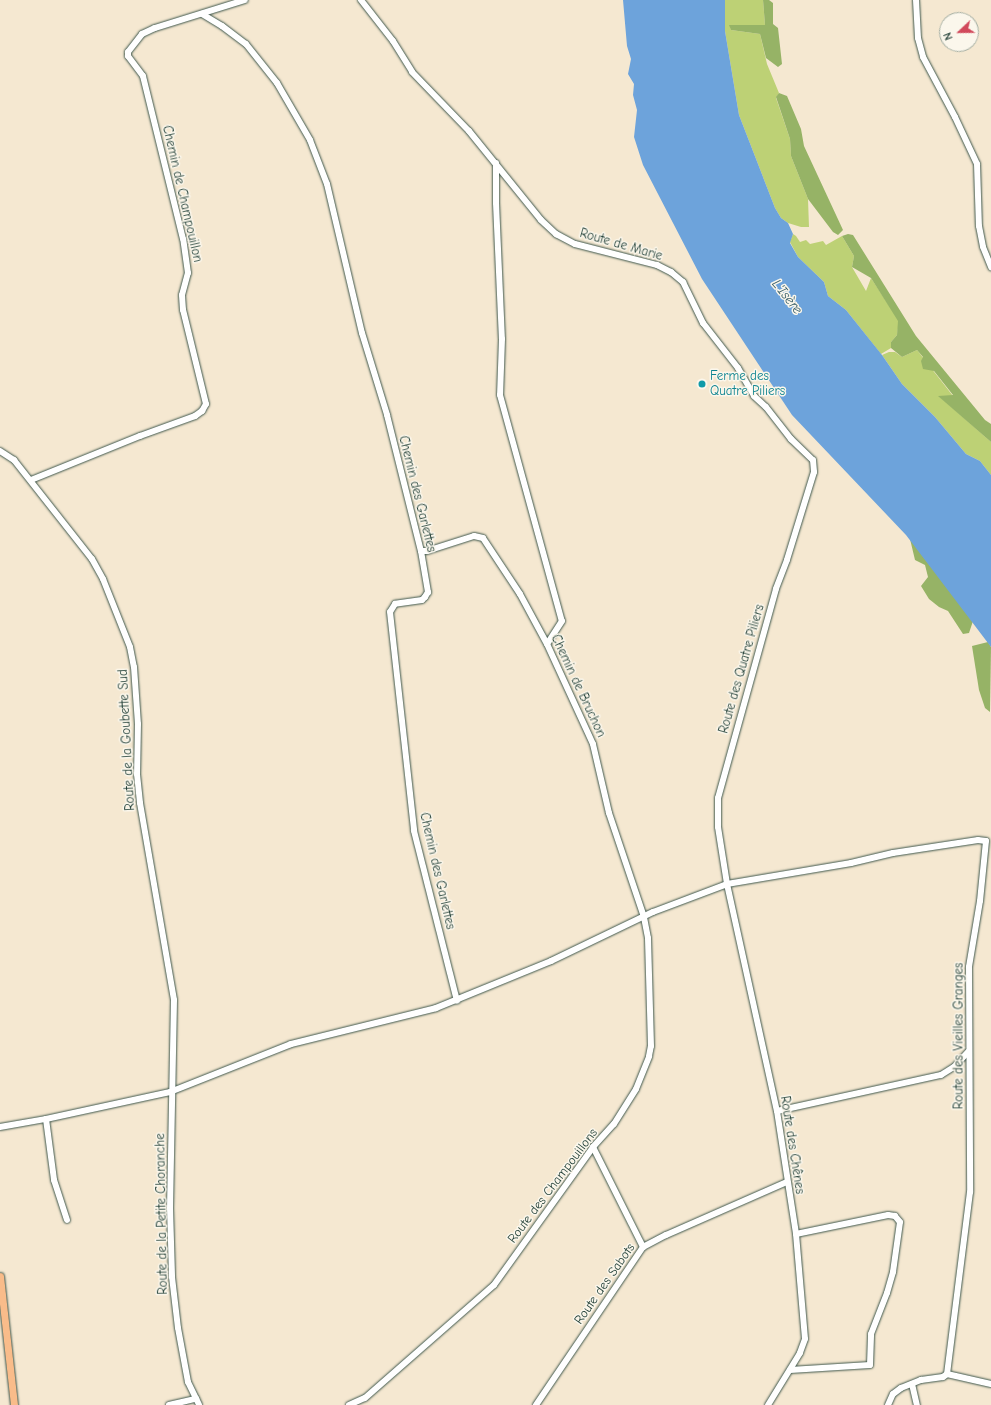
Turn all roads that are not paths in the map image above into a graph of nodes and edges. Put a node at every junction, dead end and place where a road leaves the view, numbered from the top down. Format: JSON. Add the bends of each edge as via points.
{"nodes":[{"id":1,"x":245,"y":0,"type":"edge"},
{"id":2,"x":361,"y":0,"type":"edge"},
{"id":3,"x":916,"y":0,"type":"edge"},
{"id":4,"x":202,"y":14,"type":"junction"},
{"id":5,"x":496,"y":163,"type":"junction"},
{"id":6,"x":991,"y":267,"type":"edge"},
{"id":7,"x":0,"y":451,"type":"edge"},
{"id":8,"x":814,"y":465,"type":"joint"},
{"id":9,"x":31,"y":480,"type":"junction"},
{"id":10,"x":421,"y":551,"type":"junction"},
{"id":11,"x":547,"y":644,"type":"junction"},
{"id":12,"x":727,"y":884,"type":"junction"},
{"id":13,"x":644,"y":917,"type":"junction"},
{"id":14,"x":457,"y":1001,"type":"junction"},
{"id":15,"x":968,"y":1052,"type":"junction"},
{"id":16,"x":172,"y":1091,"type":"junction"},
{"id":17,"x":777,"y":1111,"type":"junction"},
{"id":18,"x":46,"y":1119,"type":"junction"},
{"id":19,"x":2,"y":1128,"type":"edge"},
{"id":20,"x":593,"y":1147,"type":"junction"},
{"id":21,"x":787,"y":1182,"type":"junction"},
{"id":22,"x":67,"y":1220,"type":"dead end"},
{"id":23,"x":796,"y":1234,"type":"junction"},
{"id":24,"x":643,"y":1247,"type":"junction"},
{"id":25,"x":0,"y":1276,"type":"edge"},
{"id":26,"x":790,"y":1370,"type":"junction"},
{"id":27,"x":947,"y":1374,"type":"junction"},
{"id":28,"x":912,"y":1384,"type":"junction"},
{"id":29,"x":991,"y":1384,"type":"edge"},
{"id":30,"x":196,"y":1399,"type":"junction"},
{"id":31,"x":14,"y":1405,"type":"edge"},
{"id":32,"x":169,"y":1405,"type":"edge"},
{"id":33,"x":199,"y":1405,"type":"edge"},
{"id":34,"x":349,"y":1405,"type":"edge"},
{"id":35,"x":536,"y":1405,"type":"edge"},
{"id":36,"x":768,"y":1405,"type":"edge"},
{"id":37,"x":888,"y":1405,"type":"edge"},
{"id":38,"x":917,"y":1405,"type":"edge"}],
"edges":[{"from":1,"to":4,"type":"street"},
{"from":2,"to":5,"type":"street","name":"Route de Marie","via":[[393,41],[412,72]]},
{"from":3,"to":6,"type":"street","via":[[918,38],[923,58],[977,164],[979,226]]},
{"from":4,"to":9,"type":"street","name":"Chemin de Champouillon","via":[[142,34],[128,52],[128,56],[143,76],[183,239],[188,273],[182,295],[183,310],[206,404],[195,416]]},
{"from":4,"to":10,"type":"street","name":"Chemin des Garlettes","via":[[246,44],[277,83],[310,140],[320,163],[329,191],[362,333],[387,415]]},
{"from":5,"to":8,"type":"street","name":"Route de Marie","via":[[541,220],[556,234],[575,244],[657,265],[677,276],[690,294],[703,323],[738,368],[754,396],[813,460]]},
{"from":5,"to":11,"type":"street","via":[[502,339],[500,395],[562,621]]},
{"from":7,"to":9,"type":"street","name":"Route de la Goubette Sud","via":[[14,460]]},
{"from":8,"to":12,"type":"street","name":"Route des Quatre Piliers","via":[[814,472],[776,589],[718,798],[718,827]]},
{"from":9,"to":16,"type":"street","name":"Route de la Goubette Sud","via":[[96,565],[130,646],[138,724],[137,774],[140,803],[174,1000]]},
{"from":10,"to":11,"type":"street","name":"Chemin de Bruchon","via":[[474,536],[483,538],[520,594]]},
{"from":10,"to":14,"type":"street","name":"Chemin des Garlettes","via":[[428,592],[422,600],[395,604],[390,612],[414,831]]},
{"from":11,"to":13,"type":"street","name":"Chemin de Bruchon","via":[[593,744],[609,813]]},
{"from":12,"to":13,"type":"street","via":[[690,896]]},
{"from":12,"to":15,"type":"street","name":"Route des Vieilles Granges","via":[[851,863],[893,853],[978,840],[986,841],[980,901],[969,968]]},
{"from":12,"to":17,"type":"street","name":"Route des Chênes"},
{"from":13,"to":14,"type":"street","via":[[551,961]]},
{"from":13,"to":20,"type":"street","name":"Route des Champouillons","via":[[651,986],[649,1056],[632,1095],[614,1124]]},
{"from":14,"to":16,"type":"street","via":[[291,1044]]},
{"from":15,"to":17,"type":"street","via":[[954,1067],[941,1075]]},
{"from":15,"to":27,"type":"street","name":"Route des Vieilles Granges","via":[[970,1192]]},
{"from":16,"to":18,"type":"street"},
{"from":16,"to":30,"type":"street","name":"Route de la Petite Choranche","via":[[172,1277],[188,1382]]},
{"from":17,"to":21,"type":"street","name":"Route des Chênes"},
{"from":18,"to":19,"type":"street"},
{"from":18,"to":22,"type":"street","via":[[54,1180]]},
{"from":20,"to":24,"type":"street"},
{"from":20,"to":34,"type":"street","name":"Route des Champouillons","via":[[494,1285],[365,1398]]},
{"from":21,"to":23,"type":"street","name":"Route des Chênes"},
{"from":21,"to":24,"type":"street","name":"Route des Sabots"},
{"from":23,"to":26,"type":"street","name":"Route des Chênes","via":[[804,1339],[800,1353]]},
{"from":23,"to":26,"type":"street","via":[[888,1215],[899,1218],[900,1222],[893,1272],[871,1334],[870,1365]]},
{"from":24,"to":35,"type":"street","name":"Route des Sabots"},
{"from":25,"to":31,"type":"main road"},
{"from":26,"to":36,"type":"street","name":"Route des Chênes"},
{"from":27,"to":28,"type":"street"},
{"from":27,"to":29,"type":"street"},
{"from":28,"to":37,"type":"street","via":[[893,1394]]},
{"from":28,"to":38,"type":"street"},
{"from":30,"to":32,"type":"street"},
{"from":30,"to":33,"type":"street","name":"Route de la Petite Choranche"}]}
